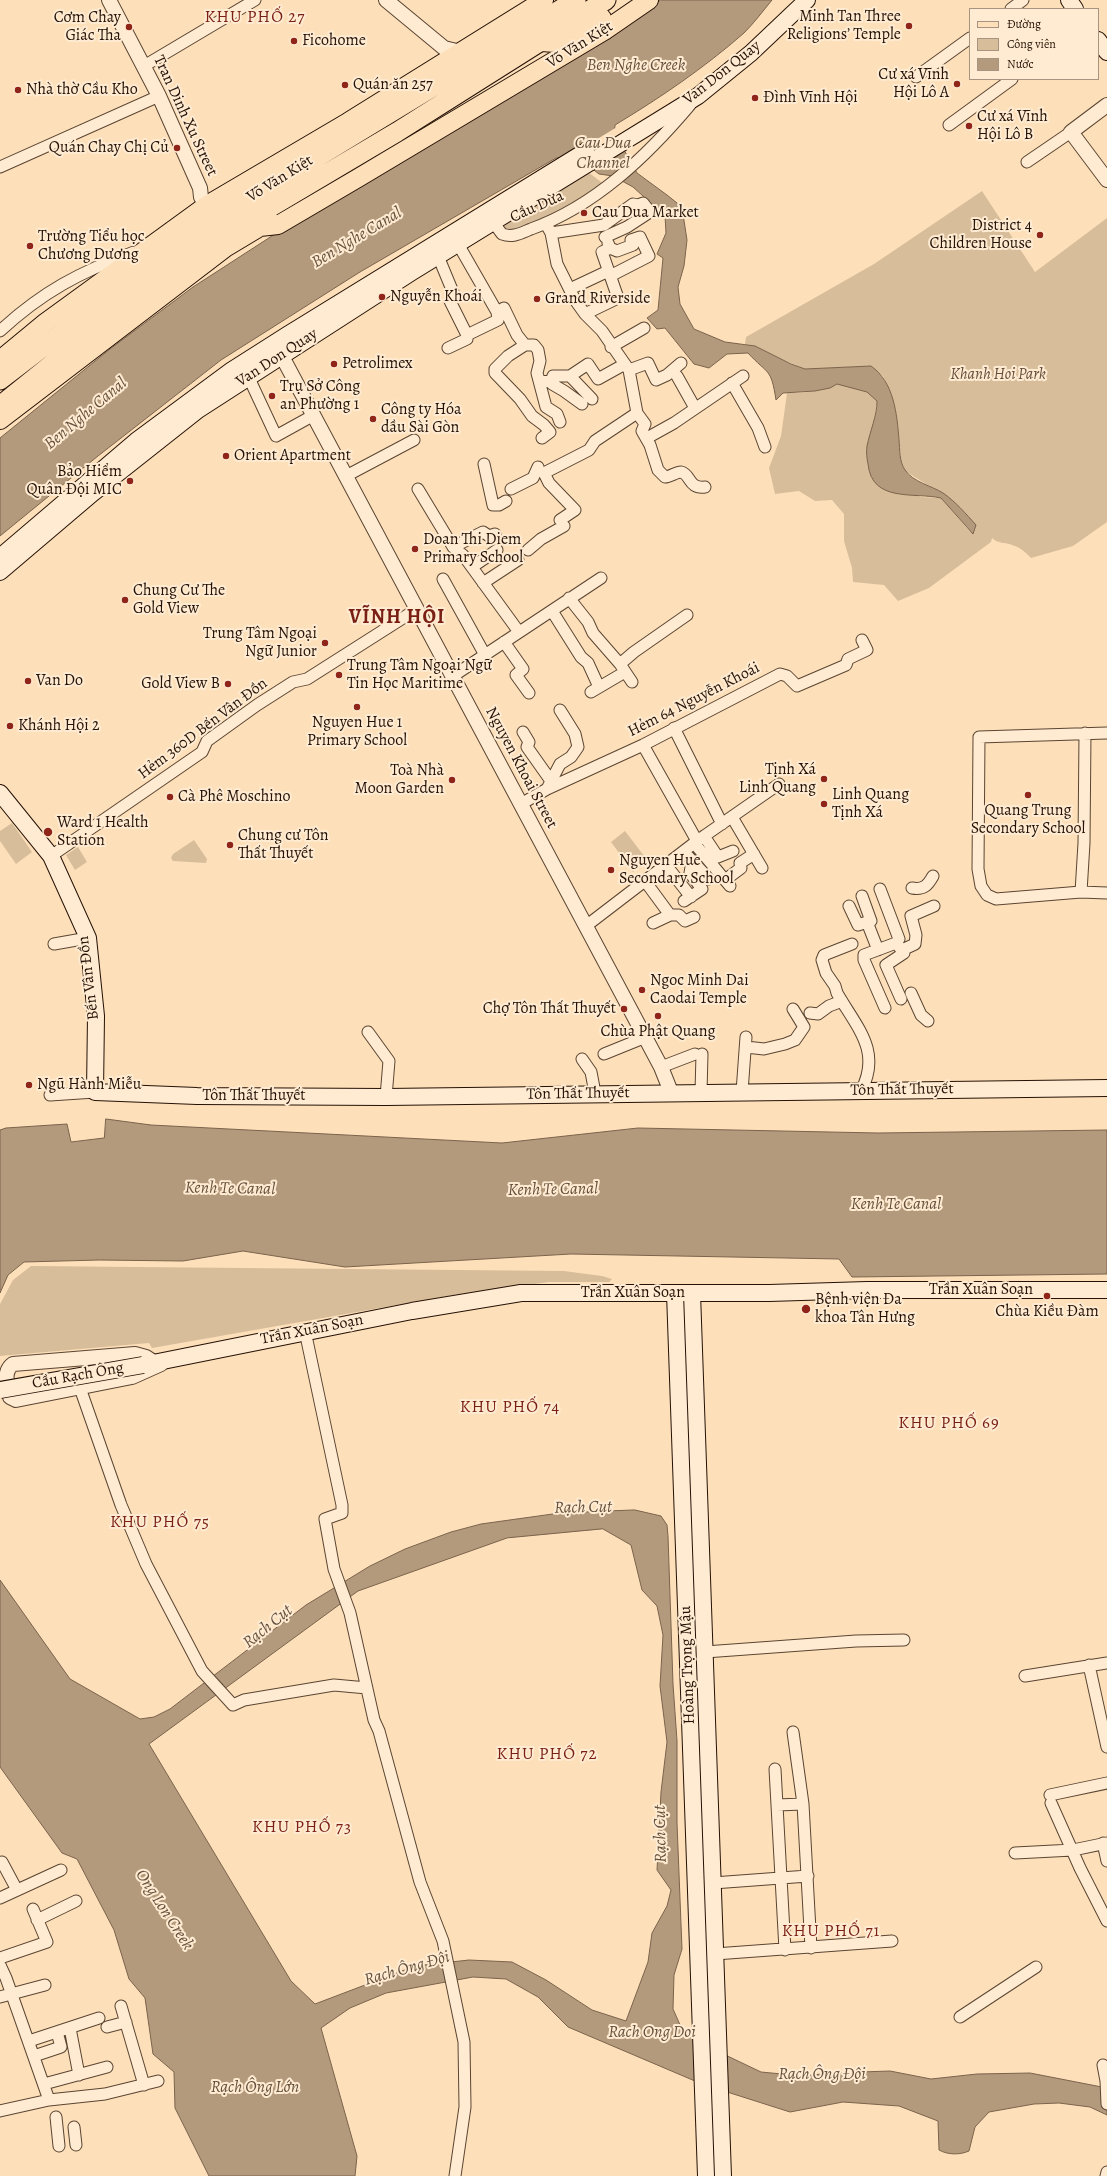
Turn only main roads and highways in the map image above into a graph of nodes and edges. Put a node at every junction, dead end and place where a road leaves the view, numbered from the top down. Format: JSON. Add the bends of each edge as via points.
{"nodes":[{"id":1,"x":544,"y":0,"type":"edge"},
{"id":2,"x":576,"y":0,"type":"edge"},
{"id":3,"x":606,"y":0,"type":"edge"},
{"id":4,"x":628,"y":0,"type":"edge"},
{"id":5,"x":649,"y":0,"type":"edge"},
{"id":6,"x":793,"y":0,"type":"edge"},
{"id":7,"x":807,"y":0,"type":"edge"},
{"id":8,"x":1099,"y":41,"type":"edge"},
{"id":9,"x":541,"y":42,"type":"junction"},
{"id":10,"x":1107,"y":52,"type":"edge"},
{"id":11,"x":628,"y":133,"type":"junction"},
{"id":12,"x":571,"y":166,"type":"junction"},
{"id":13,"x":336,"y":167,"type":"junction"},
{"id":14,"x":260,"y":227,"type":"junction"},
{"id":15,"x":217,"y":228,"type":"junction"},
{"id":16,"x":278,"y":349,"type":"junction"},
{"id":17,"x":0,"y":360,"type":"edge"},
{"id":18,"x":0,"y":380,"type":"edge"},
{"id":19,"x":19,"y":405,"type":"junction"},
{"id":20,"x":0,"y":406,"type":"edge"},
{"id":21,"x":0,"y":420,"type":"edge"},
{"id":22,"x":0,"y":432,"type":"edge"},
{"id":23,"x":0,"y":556,"type":"edge"},
{"id":24,"x":0,"y":572,"type":"edge"},
{"id":25,"x":0,"y":793,"type":"edge"},
{"id":26,"x":1107,"y":1088,"type":"edge"},
{"id":27,"x":95,"y":1092,"type":"joint"},
{"id":28,"x":1107,"y":1290,"type":"edge"},
{"id":29,"x":692,"y":1293,"type":"junction"},
{"id":30,"x":675,"y":1294,"type":"junction"},
{"id":31,"x":155,"y":1363,"type":"joint"},
{"id":32,"x":6,"y":1394,"type":"edge"},
{"id":33,"x":699,"y":1482,"type":"junction"},
{"id":34,"x":682,"y":1483,"type":"junction"},
{"id":35,"x":688,"y":1652,"type":"junction"},
{"id":36,"x":705,"y":1652,"type":"junction"},
{"id":37,"x":693,"y":1808,"type":"junction"},
{"id":38,"x":710,"y":1809,"type":"junction"},
{"id":39,"x":715,"y":1954,"type":"junction"},
{"id":40,"x":698,"y":1955,"type":"junction"},
{"id":41,"x":706,"y":2176,"type":"edge"},
{"id":42,"x":723,"y":2176,"type":"edge"}],
"edges":[{"from":1,"to":15,"type":"main road","name":"Võ Văn Kiệt","via":[[449,55]]},
{"from":2,"to":15,"type":"highway","name":"Võ Văn Kiệt"},
{"from":3,"to":9,"type":"highway","name":"Võ Văn Kiệt"},
{"from":4,"to":9,"type":"main road","via":[[556,44]]},
{"from":5,"to":14,"type":"main road","name":"Võ Văn Kiệt","via":[[604,31],[278,225]]},
{"from":6,"to":11,"type":"main road","name":"Van Don Quay","via":[[763,31],[722,66]]},
{"from":7,"to":11,"type":"main road","name":"Van Don Quay","via":[[751,53],[698,96]]},
{"from":8,"to":10,"type":"main road"},
{"from":9,"to":13,"type":"highway","name":"Võ Văn Kiệt"},
{"from":11,"to":12,"type":"main road"},
{"from":12,"to":16,"type":"main road","name":"Van Don Quay"},
{"from":12,"to":16,"type":"main road","name":"Van Don Quay","via":[[458,244]]},
{"from":13,"to":14,"type":"main road","name":"Võ Văn Kiệt","via":[[326,187]]},
{"from":13,"to":15,"type":"highway","name":"Võ Văn Kiệt"},
{"from":14,"to":15,"type":"main road","name":"Võ Văn Kiệt"},
{"from":15,"to":17,"type":"main road","name":"Võ Văn Kiệt","via":[[142,252],[46,322]]},
{"from":15,"to":18,"type":"highway","name":"Võ Văn Kiệt","via":[[120,288]]},
{"from":15,"to":19,"type":"main road","name":"Võ Văn Kiệt"},
{"from":15,"to":20,"type":"highway","name":"Võ Văn Kiệt"},
{"from":16,"to":23,"type":"main road","name":"Van Don Quay","via":[[195,396]]},
{"from":16,"to":24,"type":"main road","name":"Van Don Quay","via":[[248,376],[151,445]]},
{"from":19,"to":21,"type":"main road","name":"Võ Văn Kiệt"},
{"from":19,"to":22,"type":"main road","name":"Võ Văn Kiệt"},
{"from":25,"to":27,"type":"main road","name":"Bến Vân Đồn","via":[[52,856],[88,938],[96,1016]]},
{"from":26,"to":27,"type":"main road","name":"Tôn Thất Thuyết","via":[[386,1097],[197,1096]]},
{"from":28,"to":29,"type":"main road","name":"Trần Xuân Soạn"},
{"from":29,"to":30,"type":"main road","name":"Trần Xuân Soạn"},
{"from":29,"to":33,"type":"main road","name":"Hoàng Trọng Mậu"},
{"from":30,"to":31,"type":"main road","name":"Trần Xuân Soạn","via":[[521,1293],[458,1302],[305,1331]]},
{"from":30,"to":34,"type":"main road","name":"Hoàng Trọng Mậu"},
{"from":31,"to":32,"type":"main road","name":"Cầu Rạch Ông","bridge":true},
{"from":33,"to":34,"type":"main road"},
{"from":33,"to":36,"type":"main road","name":"Hoàng Trọng Mậu"},
{"from":34,"to":35,"type":"main road","name":"Hoàng Trọng Mậu"},
{"from":35,"to":36,"type":"main road"},
{"from":35,"to":37,"type":"main road","name":"Hoàng Trọng Mậu"},
{"from":36,"to":38,"type":"main road","name":"Hoàng Trọng Mậu"},
{"from":37,"to":38,"type":"main road"},
{"from":37,"to":40,"type":"main road","name":"Hoàng Trọng Mậu"},
{"from":38,"to":39,"type":"main road","name":"Hoàng Trọng Mậu"},
{"from":39,"to":40,"type":"main road"},
{"from":39,"to":42,"type":"main road","name":"Hoàng Trọng Mậu"},
{"from":40,"to":41,"type":"main road","name":"Hoàng Trọng Mậu"}]}
